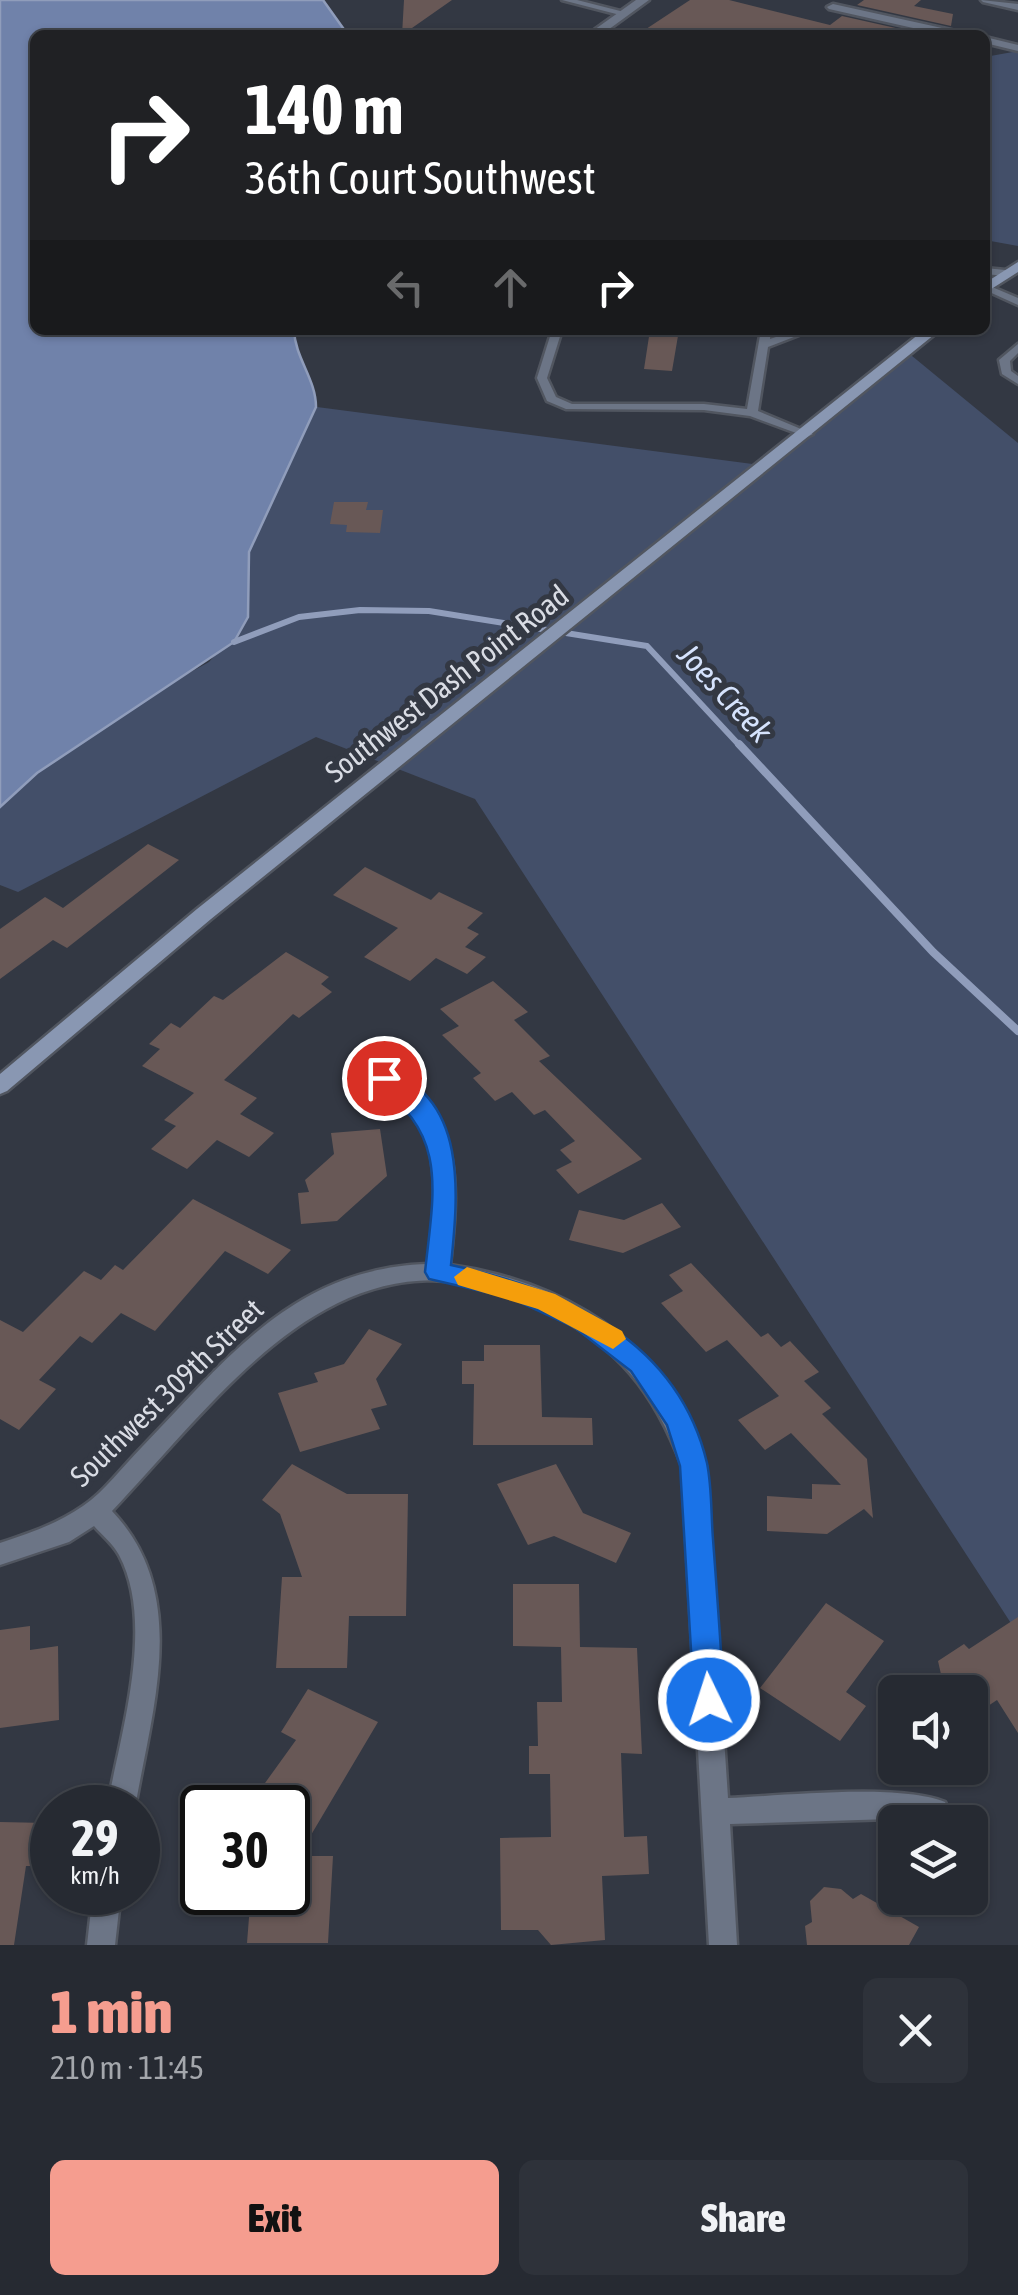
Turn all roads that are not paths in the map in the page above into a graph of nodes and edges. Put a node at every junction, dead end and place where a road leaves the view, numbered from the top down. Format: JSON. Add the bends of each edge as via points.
{"nodes":[{"id":1,"x":566,"y":0,"type":"edge"},
{"id":2,"x":643,"y":0,"type":"edge"},
{"id":3,"x":987,"y":0,"type":"edge"},
{"id":4,"x":833,"y":7,"type":"dead end"},
{"id":5,"x":1018,"y":7,"type":"edge"},
{"id":6,"x":624,"y":13,"type":"junction"},
{"id":7,"x":600,"y":30,"type":"edge"},
{"id":8,"x":937,"y":30,"type":"edge"},
{"id":9,"x":990,"y":41,"type":"edge"},
{"id":10,"x":1018,"y":49,"type":"edge"},
{"id":11,"x":990,"y":57,"type":"edge"},
{"id":12,"x":1011,"y":269,"type":"edge"},
{"id":13,"x":990,"y":285,"type":"edge"},
{"id":14,"x":990,"y":290,"type":"edge"},
{"id":15,"x":1018,"y":302,"type":"edge"},
{"id":16,"x":555,"y":335,"type":"edge"},
{"id":17,"x":765,"y":335,"type":"edge"},
{"id":18,"x":793,"y":335,"type":"edge"},
{"id":19,"x":927,"y":335,"type":"edge"},
{"id":20,"x":764,"y":345,"type":"junction"},
{"id":21,"x":1018,"y":348,"type":"edge"},
{"id":22,"x":1018,"y":381,"type":"edge"},
{"id":23,"x":752,"y":413,"type":"junction"},
{"id":24,"x":807,"y":434,"type":"junction"},
{"id":25,"x":360,"y":1064,"type":"dead end"},
{"id":26,"x":0,"y":1086,"type":"edge"},
{"id":27,"x":438,"y":1272,"type":"junction"},
{"id":28,"x":96,"y":1510,"type":"junction"},
{"id":29,"x":0,"y":1554,"type":"edge"},
{"id":30,"x":125,"y":1785,"type":"edge"},
{"id":31,"x":878,"y":1806,"type":"edge"},
{"id":32,"x":716,"y":1811,"type":"junction"},
{"id":33,"x":104,"y":1915,"type":"edge"},
{"id":34,"x":100,"y":1945,"type":"edge"},
{"id":35,"x":723,"y":1945,"type":"edge"}],
"edges":[{"from":1,"to":6,"type":"lane"},
{"from":2,"to":6,"type":"street"},
{"from":3,"to":5,"type":"street"},
{"from":4,"to":8,"type":"street"},
{"from":6,"to":7,"type":"street"},
{"from":9,"to":10,"type":"street"},
{"from":10,"to":11,"type":"street"},
{"from":12,"to":13,"type":"main road"},
{"from":14,"to":15,"type":"lane"},
{"from":16,"to":23,"type":"lane","via":[[542,378],[551,400],[570,407]]},
{"from":17,"to":20,"type":"lane"},
{"from":18,"to":20,"type":"lane"},
{"from":19,"to":24,"type":"main road","name":"Southwest Dash Point Road"},
{"from":20,"to":23,"type":"lane"},
{"from":21,"to":22,"type":"lane","via":[[1004,360]]},
{"from":23,"to":24,"type":"lane"},
{"from":24,"to":26,"type":"main road","name":"Southwest Dash Point Road"},
{"from":25,"to":27,"type":"street","via":[[407,1094],[428,1116],[439,1143],[446,1186]]},
{"from":27,"to":28,"type":"street","name":"Southwest 309th Street","via":[[388,1274],[293,1316],[216,1383]]},
{"from":27,"to":32,"type":"street","name":"Southwest 309th Street","via":[[516,1289],[583,1320],[640,1363],[680,1421],[694,1466]]},
{"from":28,"to":29,"type":"street","name":"Southwest 309th Street","via":[[60,1534]]},
{"from":28,"to":30,"type":"street","via":[[128,1548],[145,1605],[143,1669]]},
{"from":31,"to":32,"type":"street"},
{"from":32,"to":35,"type":"street","name":"Southwest 309th Street"},
{"from":33,"to":34,"type":"street"}]}
